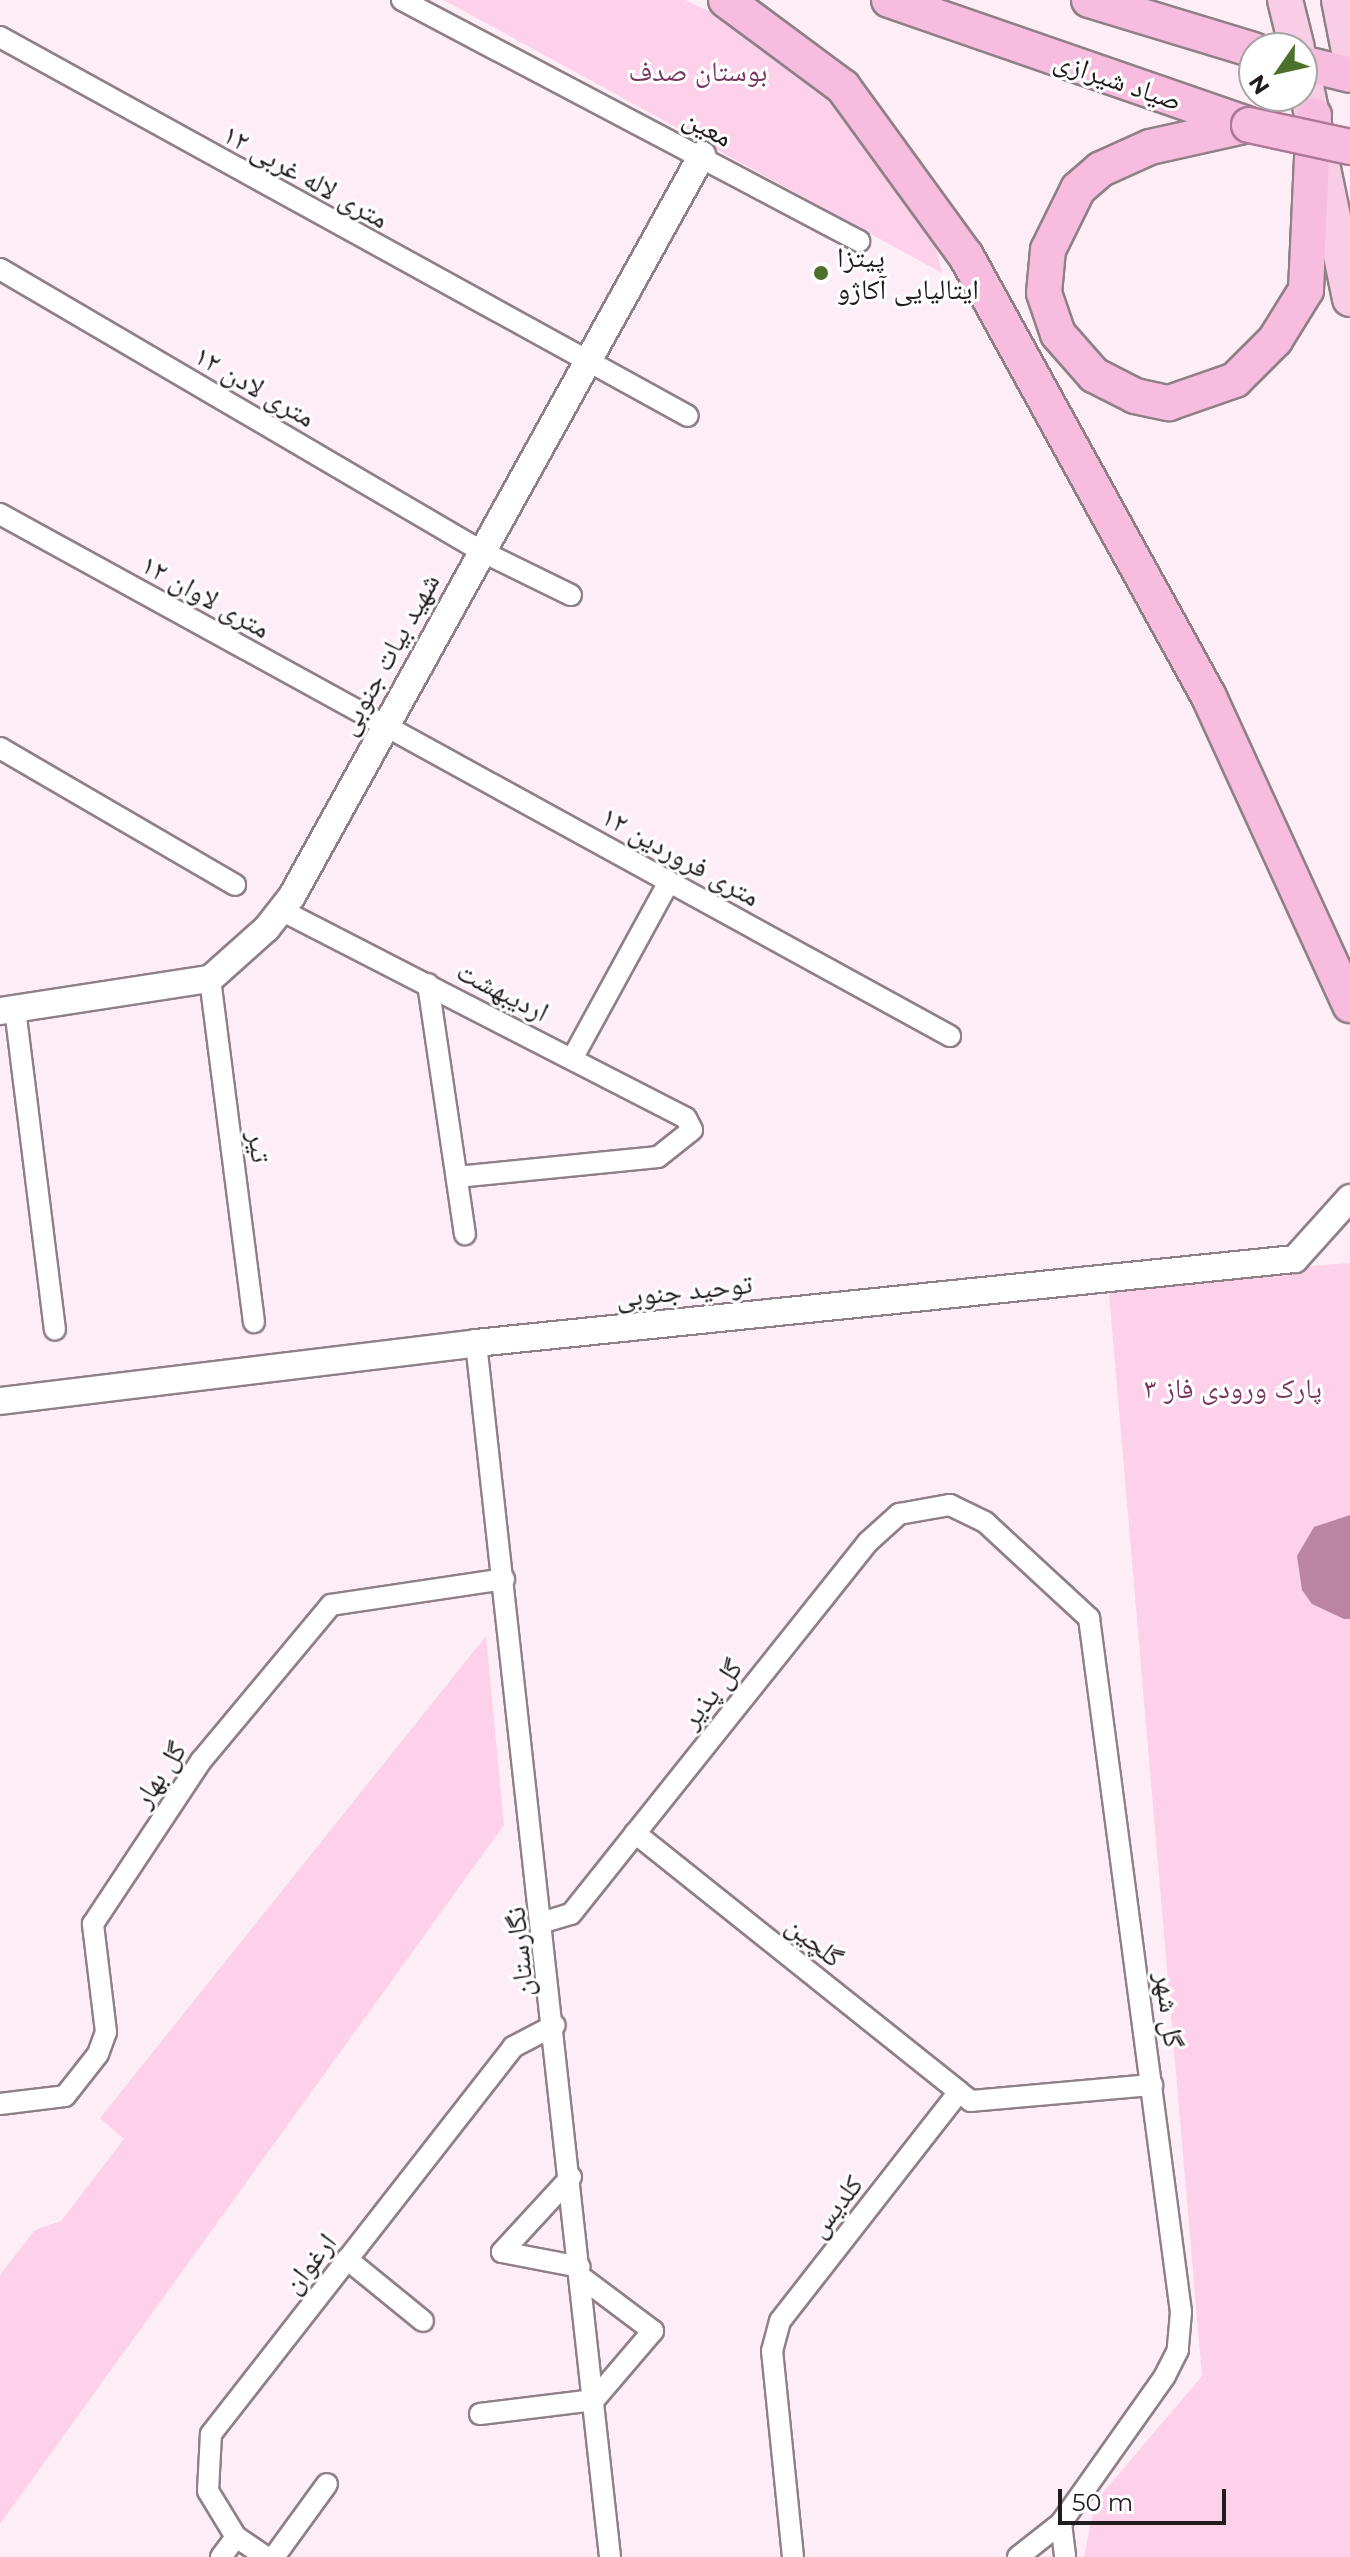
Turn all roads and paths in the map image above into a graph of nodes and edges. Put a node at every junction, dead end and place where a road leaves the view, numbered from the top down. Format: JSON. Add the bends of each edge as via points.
{"nodes":[{"id":1,"x":402,"y":0,"type":"edge"},
{"id":2,"x":726,"y":0,"type":"edge"},
{"id":3,"x":889,"y":0,"type":"edge"},
{"id":4,"x":1089,"y":0,"type":"edge"},
{"id":5,"x":1285,"y":0,"type":"edge"},
{"id":6,"x":1339,"y":0,"type":"edge"},
{"id":7,"x":1117,"y":6,"type":"edge"},
{"id":8,"x":1293,"y":32,"type":"edge"},
{"id":9,"x":0,"y":37,"type":"edge"},
{"id":10,"x":1238,"y":46,"type":"edge"},
{"id":11,"x":1350,"y":56,"type":"edge"},
{"id":12,"x":1318,"y":68,"type":"edge"},
{"id":13,"x":1350,"y":75,"type":"edge"},
{"id":14,"x":1313,"y":112,"type":"edge"},
{"id":15,"x":1314,"y":115,"type":"junction"},
{"id":16,"x":1249,"y":125,"type":"junction"},
{"id":17,"x":1350,"y":147,"type":"edge"},
{"id":18,"x":702,"y":155,"type":"junction"},
{"id":19,"x":859,"y":241,"type":"dead end"},
{"id":20,"x":0,"y":269,"type":"edge"},
{"id":21,"x":1350,"y":299,"type":"edge"},
{"id":22,"x":584,"y":364,"type":"junction"},
{"id":23,"x":688,"y":416,"type":"dead end"},
{"id":24,"x":3,"y":522,"type":"edge"},
{"id":25,"x":481,"y":551,"type":"junction"},
{"id":26,"x":571,"y":595,"type":"dead end"},
{"id":27,"x":386,"y":726,"type":"junction"},
{"id":28,"x":0,"y":748,"type":"edge"},
{"id":29,"x":669,"y":882,"type":"junction"},
{"id":30,"x":235,"y":885,"type":"dead end"},
{"id":31,"x":281,"y":910,"type":"junction"},
{"id":32,"x":210,"y":979,"type":"junction"},
{"id":33,"x":428,"y":984,"type":"junction"},
{"id":34,"x":1350,"y":1005,"type":"edge"},
{"id":35,"x":8,"y":1010,"type":"edge"},
{"id":36,"x":950,"y":1036,"type":"dead end"},
{"id":37,"x":572,"y":1059,"type":"junction"},
{"id":38,"x":457,"y":1177,"type":"junction"},
{"id":39,"x":1350,"y":1198,"type":"edge"},
{"id":40,"x":465,"y":1234,"type":"dead end"},
{"id":41,"x":254,"y":1322,"type":"dead end"},
{"id":42,"x":55,"y":1330,"type":"dead end"},
{"id":43,"x":476,"y":1343,"type":"junction"},
{"id":44,"x":0,"y":1401,"type":"edge"},
{"id":45,"x":927,"y":1503,"type":"joint"},
{"id":46,"x":504,"y":1579,"type":"junction"},
{"id":47,"x":635,"y":1833,"type":"junction"},
{"id":48,"x":544,"y":1922,"type":"junction"},
{"id":49,"x":555,"y":2025,"type":"junction"},
{"id":50,"x":1152,"y":2085,"type":"junction"},
{"id":51,"x":959,"y":2092,"type":"junction"},
{"id":52,"x":0,"y":2104,"type":"edge"},
{"id":53,"x":571,"y":2177,"type":"junction"},
{"id":54,"x":347,"y":2259,"type":"junction"},
{"id":55,"x":581,"y":2272,"type":"junction"},
{"id":56,"x":423,"y":2321,"type":"dead end"},
{"id":57,"x":594,"y":2400,"type":"junction"},
{"id":58,"x":480,"y":2414,"type":"dead end"},
{"id":59,"x":327,"y":2484,"type":"dead end"},
{"id":60,"x":1061,"y":2523,"type":"junction"},
{"id":61,"x":236,"y":2537,"type":"junction"},
{"id":62,"x":221,"y":2557,"type":"edge"},
{"id":63,"x":266,"y":2557,"type":"edge"},
{"id":64,"x":274,"y":2557,"type":"edge"},
{"id":65,"x":610,"y":2557,"type":"edge"},
{"id":66,"x":793,"y":2557,"type":"edge"},
{"id":67,"x":1018,"y":2557,"type":"edge"},
{"id":68,"x":1065,"y":2557,"type":"edge"}],
"edges":[{"from":1,"to":18,"type":"street","name":"معین"},
{"from":2,"to":34,"type":"highway","via":[[843,87],[966,256],[1209,697]]},
{"from":3,"to":16,"type":"highway","name":"صیاد شیرازی"},
{"from":4,"to":7,"type":"highway"},
{"from":5,"to":8,"type":"main road"},
{"from":6,"to":11,"type":"main road"},
{"from":7,"to":10,"type":"highway"},
{"from":9,"to":22,"type":"street","name":"۱۲ متری لاله غربی"},
{"from":12,"to":13,"type":"highway"},
{"from":14,"to":15,"type":"main road"},
{"from":15,"to":16,"type":"highway","via":[[1306,290],[1275,340],[1235,380],[1181,400],[1135,396],[1094,375],[1058,334],[1044,293],[1048,250],[1078,189],[1101,169],[1150,147]]},
{"from":15,"to":21,"type":"main road"},
{"from":16,"to":17,"type":"highway","name":"صیاد شیرازی","bridge":true},
{"from":18,"to":19,"type":"street","name":"معین"},
{"from":18,"to":22,"type":"street","name":"شهید بیات جنوبی"},
{"from":20,"to":25,"type":"street","name":"۱۲ متری لادن"},
{"from":22,"to":23,"type":"street","name":"۱۲ متری لاله غربی"},
{"from":22,"to":25,"type":"street","name":"شهید بیات جنوبی"},
{"from":24,"to":27,"type":"street","name":"۱۲ متری لاوان"},
{"from":25,"to":26,"type":"street","name":"۱۲ متری لادن"},
{"from":25,"to":27,"type":"street","name":"شهید بیات جنوبی"},
{"from":27,"to":29,"type":"street","name":"۱۲ متری فروردین"},
{"from":27,"to":31,"type":"street","name":"شهید بیات جنوبی"},
{"from":28,"to":30,"type":"street"},
{"from":29,"to":36,"type":"street","name":"۱۲ متری فروردین"},
{"from":29,"to":37,"type":"street"},
{"from":31,"to":32,"type":"street","name":"شهید بیات جنوبی","via":[[237,960]]},
{"from":31,"to":33,"type":"street","name":"اردیبهشت"},
{"from":32,"to":35,"type":"street","name":"شهید بیات جنوبی"},
{"from":32,"to":41,"type":"street","name":"تیر"},
{"from":33,"to":37,"type":"street","name":"اردیبهشت"},
{"from":33,"to":38,"type":"street"},
{"from":35,"to":42,"type":"street"},
{"from":37,"to":38,"type":"street","name":"اردیبهشت","via":[[686,1118],[692,1130],[658,1157]]},
{"from":38,"to":40,"type":"street"},
{"from":39,"to":43,"type":"street","name":"توحید جنوبی","via":[[1295,1259]]},
{"from":43,"to":44,"type":"street","name":"توحید جنوبی"},
{"from":43,"to":46,"type":"street","name":"نگارستان"},
{"from":45,"to":47,"type":"street","name":"گل پذیر","via":[[899,1514],[868,1542]]},
{"from":45,"to":50,"type":"street","name":"گل شهر","via":[[985,1522],[1059,1583],[1094,1630]]},
{"from":46,"to":48,"type":"street","name":"نگارستان"},
{"from":46,"to":52,"type":"street","name":"گل بهار","via":[[331,1605],[201,1761],[93,1924],[106,2032],[98,2054],[65,2096]]},
{"from":47,"to":48,"type":"street","name":"گل پذیر","via":[[571,1914]]},
{"from":47,"to":51,"type":"street","name":"گلچین"},
{"from":48,"to":49,"type":"street","name":"نگارستان"},
{"from":49,"to":53,"type":"street","name":"نگارستان"},
{"from":49,"to":54,"type":"street","name":"ارغوان","via":[[513,2047]]},
{"from":50,"to":51,"type":"street","via":[[971,2101]]},
{"from":50,"to":60,"type":"street","name":"گل شهر","via":[[1181,2312],[1178,2350]]},
{"from":51,"to":66,"type":"street","name":"کلدیس","via":[[772,2336]]},
{"from":53,"to":55,"type":"street","name":"نگارستان"},
{"from":53,"to":55,"type":"street","via":[[502,2252]]},
{"from":54,"to":56,"type":"street"},
{"from":54,"to":61,"type":"street","name":"ارغوان","via":[[211,2434],[208,2491]]},
{"from":55,"to":57,"type":"street","name":"نگارستان"},
{"from":55,"to":57,"type":"street","via":[[653,2331]]},
{"from":57,"to":58,"type":"street"},
{"from":57,"to":65,"type":"street","name":"نگارستان"},
{"from":59,"to":64,"type":"street"},
{"from":60,"to":67,"type":"street","name":"گل شهر"},
{"from":60,"to":68,"type":"street"},
{"from":61,"to":62,"type":"street"},
{"from":61,"to":63,"type":"street","name":"ارغوان"}]}
